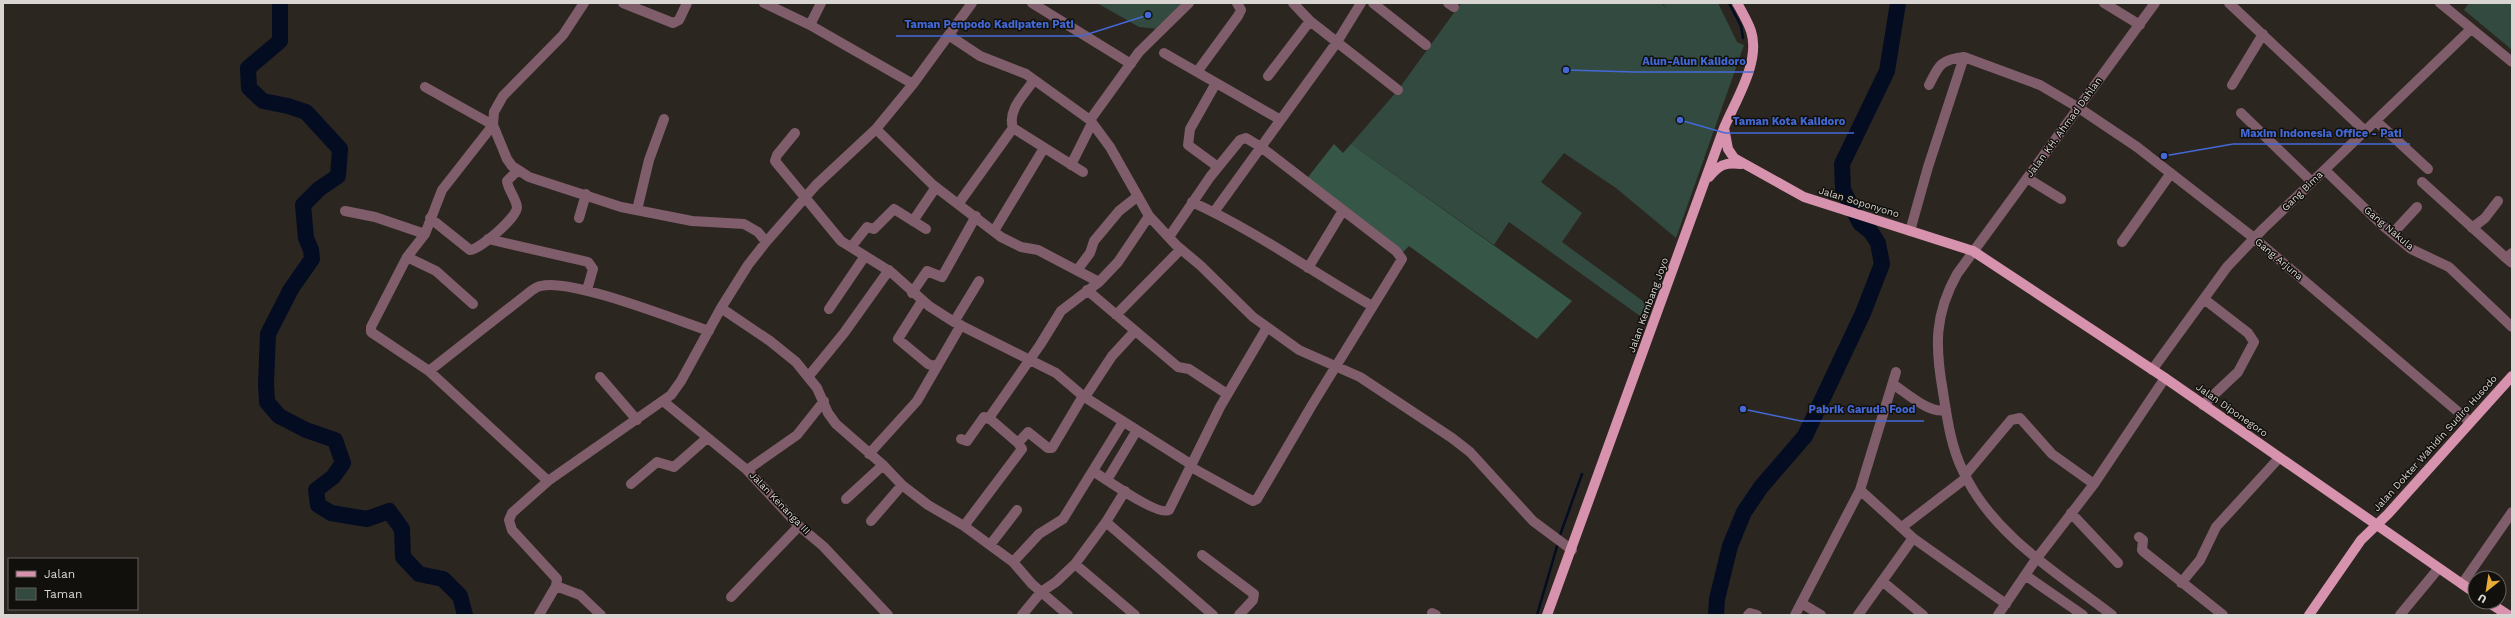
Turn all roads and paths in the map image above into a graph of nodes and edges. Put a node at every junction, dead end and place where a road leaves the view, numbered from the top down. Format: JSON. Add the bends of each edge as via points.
{"nodes":[{"id":1,"x":584,"y":3,"type":"edge"},
{"id":2,"x":623,"y":3,"type":"edge"},
{"id":3,"x":687,"y":3,"type":"edge"},
{"id":4,"x":764,"y":3,"type":"edge"},
{"id":5,"x":821,"y":3,"type":"edge"},
{"id":6,"x":972,"y":3,"type":"edge"},
{"id":7,"x":1032,"y":3,"type":"edge"},
{"id":8,"x":1190,"y":3,"type":"edge"},
{"id":9,"x":1238,"y":3,"type":"edge"},
{"id":10,"x":1293,"y":3,"type":"edge"},
{"id":11,"x":1361,"y":3,"type":"edge"},
{"id":12,"x":1373,"y":3,"type":"edge"},
{"id":13,"x":1738,"y":3,"type":"edge"},
{"id":14,"x":2104,"y":3,"type":"edge"},
{"id":15,"x":2155,"y":3,"type":"edge"},
{"id":16,"x":2229,"y":3,"type":"edge"},
{"id":17,"x":2440,"y":3,"type":"edge"},
{"id":18,"x":1310,"y":21,"type":"junction"},
{"id":19,"x":810,"y":25,"type":"junction"},
{"id":20,"x":2140,"y":25,"type":"junction"},
{"id":21,"x":2471,"y":28,"type":"junction"},
{"id":22,"x":2263,"y":34,"type":"junction"},
{"id":23,"x":950,"y":36,"type":"junction"},
{"id":24,"x":1337,"y":42,"type":"junction"},
{"id":25,"x":1426,"y":45,"type":"dead end"},
{"id":26,"x":1164,"y":53,"type":"dead end"},
{"id":27,"x":1964,"y":57,"type":"junction"},
{"id":28,"x":2512,"y":62,"type":"edge"},
{"id":29,"x":1131,"y":64,"type":"junction"},
{"id":30,"x":1197,"y":72,"type":"junction"},
{"id":31,"x":1268,"y":76,"type":"dead end"},
{"id":32,"x":1034,"y":80,"type":"junction"},
{"id":33,"x":1216,"y":83,"type":"junction"},
{"id":34,"x":913,"y":84,"type":"junction"},
{"id":35,"x":2232,"y":85,"type":"dead end"},
{"id":36,"x":1930,"y":86,"type":"dead end"},
{"id":37,"x":424,"y":87,"type":"dead end"},
{"id":38,"x":1398,"y":90,"type":"dead end"},
{"id":39,"x":2079,"y":108,"type":"junction"},
{"id":40,"x":2241,"y":113,"type":"dead end"},
{"id":41,"x":664,"y":119,"type":"dead end"},
{"id":42,"x":1279,"y":119,"type":"junction"},
{"id":43,"x":1091,"y":122,"type":"junction"},
{"id":44,"x":2376,"y":122,"type":"junction"},
{"id":45,"x":493,"y":125,"type":"junction"},
{"id":46,"x":1013,"y":128,"type":"junction"},
{"id":47,"x":1724,"y":128,"type":"junction"},
{"id":48,"x":876,"y":129,"type":"junction"},
{"id":49,"x":2365,"y":131,"type":"junction"},
{"id":50,"x":795,"y":133,"type":"dead end"},
{"id":51,"x":1261,"y":147,"type":"junction"},
{"id":52,"x":1044,"y":148,"type":"junction"},
{"id":53,"x":1071,"y":164,"type":"junction"},
{"id":54,"x":1743,"y":164,"type":"junction"},
{"id":55,"x":1218,"y":167,"type":"junction"},
{"id":56,"x":2428,"y":169,"type":"dead end"},
{"id":57,"x":2325,"y":170,"type":"junction"},
{"id":58,"x":517,"y":171,"type":"junction"},
{"id":59,"x":1084,"y":172,"type":"dead end"},
{"id":60,"x":2171,"y":174,"type":"junction"},
{"id":61,"x":2026,"y":178,"type":"junction"},
{"id":62,"x":1706,"y":181,"type":"junction"},
{"id":63,"x":2312,"y":182,"type":"junction"},
{"id":64,"x":2422,"y":182,"type":"dead end"},
{"id":65,"x":936,"y":187,"type":"junction"},
{"id":66,"x":586,"y":194,"type":"junction"},
{"id":67,"x":806,"y":196,"type":"junction"},
{"id":68,"x":1138,"y":196,"type":"junction"},
{"id":69,"x":2061,"y":199,"type":"dead end"},
{"id":70,"x":2498,"y":201,"type":"dead end"},
{"id":71,"x":1192,"y":202,"type":"junction"},
{"id":72,"x":959,"y":203,"type":"junction"},
{"id":73,"x":2417,"y":207,"type":"dead end"},
{"id":74,"x":636,"y":210,"type":"junction"},
{"id":75,"x":346,"y":212,"type":"dead end"},
{"id":76,"x":1214,"y":212,"type":"junction"},
{"id":77,"x":1342,"y":212,"type":"junction"},
{"id":78,"x":976,"y":216,"type":"junction"},
{"id":79,"x":1150,"y":216,"type":"junction"},
{"id":80,"x":430,"y":218,"type":"junction"},
{"id":81,"x":578,"y":218,"type":"dead end"},
{"id":82,"x":913,"y":221,"type":"junction"},
{"id":83,"x":2472,"y":228,"type":"junction"},
{"id":84,"x":926,"y":230,"type":"dead end"},
{"id":85,"x":994,"y":231,"type":"junction"},
{"id":86,"x":1910,"y":231,"type":"junction"},
{"id":87,"x":2392,"y":233,"type":"junction"},
{"id":88,"x":425,"y":234,"type":"junction"},
{"id":89,"x":1169,"y":237,"type":"junction"},
{"id":90,"x":2254,"y":238,"type":"junction"},
{"id":91,"x":488,"y":239,"type":"junction"},
{"id":92,"x":766,"y":242,"type":"junction"},
{"id":93,"x":2122,"y":242,"type":"dead end"},
{"id":94,"x":851,"y":247,"type":"junction"},
{"id":95,"x":1181,"y":249,"type":"junction"},
{"id":96,"x":1973,"y":251,"type":"junction"},
{"id":97,"x":865,"y":256,"type":"junction"},
{"id":98,"x":407,"y":257,"type":"junction"},
{"id":99,"x":2510,"y":258,"type":"edge"},
{"id":100,"x":1308,"y":268,"type":"junction"},
{"id":101,"x":1078,"y":269,"type":"junction"},
{"id":102,"x":889,"y":270,"type":"junction"},
{"id":103,"x":979,"y":281,"type":"dead end"},
{"id":104,"x":1099,"y":282,"type":"junction"},
{"id":105,"x":587,"y":290,"type":"junction"},
{"id":106,"x":1087,"y":290,"type":"junction"},
{"id":107,"x":912,"y":293,"type":"junction"},
{"id":108,"x":2204,"y":299,"type":"junction"},
{"id":109,"x":922,"y":301,"type":"junction"},
{"id":110,"x":473,"y":304,"type":"dead end"},
{"id":111,"x":1372,"y":306,"type":"junction"},
{"id":112,"x":721,"y":308,"type":"junction"},
{"id":113,"x":829,"y":310,"type":"dead end"},
{"id":114,"x":1116,"y":315,"type":"junction"},
{"id":115,"x":957,"y":324,"type":"junction"},
{"id":116,"x":2512,"y":327,"type":"edge"},
{"id":117,"x":1266,"y":329,"type":"junction"},
{"id":118,"x":709,"y":331,"type":"junction"},
{"id":119,"x":1135,"y":331,"type":"junction"},
{"id":120,"x":1029,"y":358,"type":"junction"},
{"id":121,"x":938,"y":364,"type":"junction"},
{"id":122,"x":1336,"y":366,"type":"junction"},
{"id":123,"x":2152,"y":370,"type":"junction"},
{"id":124,"x":429,"y":371,"type":"junction"},
{"id":125,"x":1896,"y":372,"type":"dead end"},
{"id":126,"x":600,"y":376,"type":"dead end"},
{"id":127,"x":2512,"y":376,"type":"edge"},
{"id":128,"x":808,"y":377,"type":"junction"},
{"id":129,"x":2165,"y":378,"type":"junction"},
{"id":130,"x":1894,"y":385,"type":"junction"},
{"id":131,"x":1227,"y":394,"type":"junction"},
{"id":132,"x":1084,"y":396,"type":"junction"},
{"id":133,"x":663,"y":400,"type":"junction"},
{"id":134,"x":824,"y":401,"type":"junction"},
{"id":135,"x":2203,"y":405,"type":"junction"},
{"id":136,"x":1946,"y":410,"type":"junction"},
{"id":137,"x":989,"y":419,"type":"junction"},
{"id":138,"x":637,"y":420,"type":"junction"},
{"id":139,"x":1123,"y":422,"type":"junction"},
{"id":140,"x":2470,"y":422,"type":"junction"},
{"id":141,"x":1137,"y":430,"type":"junction"},
{"id":142,"x":708,"y":438,"type":"junction"},
{"id":143,"x":961,"y":439,"type":"dead end"},
{"id":144,"x":1018,"y":443,"type":"junction"},
{"id":145,"x":868,"y":454,"type":"junction"},
{"id":146,"x":2279,"y":458,"type":"junction"},
{"id":147,"x":884,"y":465,"type":"junction"},
{"id":148,"x":1192,"y":466,"type":"junction"},
{"id":149,"x":747,"y":470,"type":"junction"},
{"id":150,"x":1093,"y":471,"type":"junction"},
{"id":151,"x":1965,"y":476,"type":"junction"},
{"id":152,"x":1107,"y":480,"type":"junction"},
{"id":153,"x":548,"y":481,"type":"junction"},
{"id":154,"x":631,"y":484,"type":"dead end"},
{"id":155,"x":2094,"y":484,"type":"junction"},
{"id":156,"x":902,"y":485,"type":"junction"},
{"id":157,"x":1860,"y":490,"type":"junction"},
{"id":158,"x":1124,"y":491,"type":"junction"},
{"id":159,"x":846,"y":499,"type":"dead end"},
{"id":160,"x":1017,"y":510,"type":"dead end"},
{"id":161,"x":2512,"y":512,"type":"edge"},
{"id":162,"x":2071,"y":513,"type":"junction"},
{"id":163,"x":870,"y":521,"type":"dead end"},
{"id":164,"x":1106,"y":522,"type":"junction"},
{"id":165,"x":2375,"y":524,"type":"junction"},
{"id":166,"x":798,"y":526,"type":"junction"},
{"id":167,"x":964,"y":526,"type":"junction"},
{"id":168,"x":1902,"y":527,"type":"junction"},
{"id":169,"x":2139,"y":537,"type":"dead end"},
{"id":170,"x":1913,"y":538,"type":"junction"},
{"id":171,"x":990,"y":545,"type":"junction"},
{"id":172,"x":1572,"y":550,"type":"junction"},
{"id":173,"x":1202,"y":555,"type":"dead end"},
{"id":174,"x":2036,"y":559,"type":"junction"},
{"id":175,"x":1013,"y":562,"type":"junction"},
{"id":176,"x":2118,"y":563,"type":"dead end"},
{"id":177,"x":1075,"y":564,"type":"junction"},
{"id":178,"x":2438,"y":569,"type":"junction"},
{"id":179,"x":2025,"y":575,"type":"junction"},
{"id":180,"x":1882,"y":581,"type":"junction"},
{"id":181,"x":2181,"y":584,"type":"junction"},
{"id":182,"x":2462,"y":584,"type":"junction"},
{"id":183,"x":556,"y":586,"type":"junction"},
{"id":184,"x":2467,"y":587,"type":"edge"},
{"id":185,"x":1041,"y":592,"type":"junction"},
{"id":186,"x":731,"y":597,"type":"dead end"},
{"id":187,"x":1801,"y":603,"type":"junction"},
{"id":188,"x":2006,"y":604,"type":"junction"},
{"id":189,"x":541,"y":614,"type":"edge"},
{"id":190,"x":601,"y":615,"type":"edge"},
{"id":191,"x":888,"y":615,"type":"edge"},
{"id":192,"x":1022,"y":615,"type":"edge"},
{"id":193,"x":1068,"y":615,"type":"edge"},
{"id":194,"x":1135,"y":615,"type":"edge"},
{"id":195,"x":1213,"y":615,"type":"edge"},
{"id":196,"x":1239,"y":615,"type":"edge"},
{"id":197,"x":1547,"y":615,"type":"edge"},
{"id":198,"x":1748,"y":615,"type":"edge"},
{"id":199,"x":1757,"y":615,"type":"edge"},
{"id":200,"x":1795,"y":615,"type":"edge"},
{"id":201,"x":1821,"y":615,"type":"edge"},
{"id":202,"x":1858,"y":615,"type":"edge"},
{"id":203,"x":1923,"y":615,"type":"edge"},
{"id":204,"x":1998,"y":615,"type":"edge"},
{"id":205,"x":2083,"y":615,"type":"edge"},
{"id":206,"x":2112,"y":615,"type":"edge"},
{"id":207,"x":2224,"y":615,"type":"edge"},
{"id":208,"x":2309,"y":615,"type":"edge"},
{"id":209,"x":2400,"y":615,"type":"edge"}],
"edges":[{"from":1,"to":45,"type":"street","via":[[563,35],[503,96],[494,112]]},
{"from":2,"to":3,"type":"street","via":[[673,23],[679,20]]},
{"from":4,"to":19,"type":"street"},
{"from":5,"to":19,"type":"street"},
{"from":6,"to":23,"type":"street"},
{"from":7,"to":29,"type":"street"},
{"from":8,"to":29,"type":"street","via":[[1139,52]]},
{"from":9,"to":30,"type":"street","via":[[1238,16]]},
{"from":10,"to":18,"type":"street"},
{"from":11,"to":24,"type":"street"},
{"from":12,"to":25,"type":"street"},
{"from":13,"to":47,"type":"main road","name":"Jalan Kembang Joyo","via":[[1751,32],[1753,46],[1746,75]]},
{"from":14,"to":20,"type":"street"},
{"from":15,"to":20,"type":"street","name":"Jalan KH. Ahmad Dahlan"},
{"from":16,"to":22,"type":"street"},
{"from":17,"to":21,"type":"street"},
{"from":18,"to":24,"type":"street"},
{"from":18,"to":31,"type":"street"},
{"from":19,"to":34,"type":"street"},
{"from":20,"to":39,"type":"street","name":"Jalan KH. Ahmad Dahlan"},
{"from":21,"to":28,"type":"street"},
{"from":21,"to":44,"type":"street","name":"Gang Bima"},
{"from":22,"to":35,"type":"street"},
{"from":22,"to":49,"type":"street"},
{"from":23,"to":32,"type":"street","via":[[965,48],[1012,67]]},
{"from":23,"to":34,"type":"street"},
{"from":24,"to":38,"type":"street"},
{"from":24,"to":42,"type":"street"},
{"from":26,"to":30,"type":"street"},
{"from":27,"to":36,"type":"street","via":[[1946,60],[1939,65]]},
{"from":27,"to":39,"type":"street","name":"Gang Arjuna","via":[[2040,85]]},
{"from":27,"to":86,"type":"street"},
{"from":29,"to":43,"type":"street"},
{"from":30,"to":33,"type":"street"},
{"from":32,"to":43,"type":"street"},
{"from":32,"to":46,"type":"street","via":[[1012,112]]},
{"from":33,"to":42,"type":"street"},
{"from":33,"to":55,"type":"street","via":[[1190,129],[1188,145]]},
{"from":34,"to":48,"type":"street"},
{"from":37,"to":45,"type":"street"},
{"from":39,"to":60,"type":"street","name":"Gang Arjuna"},
{"from":39,"to":61,"type":"street","name":"Jalan KH. Ahmad Dahlan"},
{"from":40,"to":63,"type":"street"},
{"from":41,"to":74,"type":"street","via":[[649,160]]},
{"from":42,"to":51,"type":"street"},
{"from":43,"to":53,"type":"street"},
{"from":43,"to":68,"type":"street","via":[[1110,147]]},
{"from":44,"to":49,"type":"street","name":"Gang Bima"},
{"from":44,"to":56,"type":"street"},
{"from":45,"to":58,"type":"street","via":[[507,159]]},
{"from":45,"to":80,"type":"street","via":[[442,190]]},
{"from":46,"to":52,"type":"street"},
{"from":46,"to":72,"type":"street"},
{"from":47,"to":54,"type":"main road","via":[[1728,149],[1734,158]]},
{"from":47,"to":62,"type":"main road","name":"Jalan Kembang Joyo"},
{"from":48,"to":65,"type":"street"},
{"from":48,"to":67,"type":"street"},
{"from":49,"to":57,"type":"street","name":"Gang Bima"},
{"from":50,"to":67,"type":"street","via":[[775,159]]},
{"from":51,"to":55,"type":"street","via":[[1246,138],[1240,140]]},
{"from":51,"to":76,"type":"street"},
{"from":51,"to":77,"type":"street"},
{"from":52,"to":53,"type":"street"},
{"from":52,"to":85,"type":"street"},
{"from":53,"to":59,"type":"street"},
{"from":54,"to":62,"type":"main road","via":[[1722,164]]},
{"from":54,"to":86,"type":"main road","name":"Jalan Soponyono","via":[[1804,197]]},
{"from":55,"to":71,"type":"street"},
{"from":57,"to":63,"type":"street","name":"Gang Bima"},
{"from":57,"to":87,"type":"street","name":"Gang Nakula"},
{"from":58,"to":66,"type":"street"},
{"from":58,"to":91,"type":"street","via":[[507,183],[515,201],[516,212],[510,221]]},
{"from":60,"to":90,"type":"street","name":"Gang Arjuna"},
{"from":60,"to":93,"type":"street"},
{"from":61,"to":69,"type":"street"},
{"from":61,"to":96,"type":"street","name":"Jalan KH. Ahmad Dahlan"},
{"from":62,"to":172,"type":"main road","name":"Jalan Kembang Joyo"},
{"from":63,"to":90,"type":"street","name":"Gang Bima"},
{"from":64,"to":83,"type":"street"},
{"from":65,"to":72,"type":"street"},
{"from":65,"to":82,"type":"street"},
{"from":66,"to":74,"type":"street"},
{"from":66,"to":81,"type":"street"},
{"from":67,"to":92,"type":"street"},
{"from":67,"to":94,"type":"street","via":[[836,235]]},
{"from":68,"to":79,"type":"street"},
{"from":68,"to":101,"type":"street","via":[[1119,211],[1094,241],[1090,253]]},
{"from":70,"to":83,"type":"street","via":[[2485,218]]},
{"from":71,"to":76,"type":"street"},
{"from":71,"to":89,"type":"street"},
{"from":72,"to":78,"type":"street"},
{"from":73,"to":87,"type":"street"},
{"from":74,"to":92,"type":"street","via":[[692,221],[744,224],[758,232]]},
{"from":75,"to":88,"type":"street","via":[[375,217]]},
{"from":76,"to":100,"type":"street","via":[[1260,236]]},
{"from":77,"to":100,"type":"street"},
{"from":77,"to":111,"type":"street","via":[[1396,251],[1402,259]]},
{"from":78,"to":85,"type":"street"},
{"from":78,"to":107,"type":"street","via":[[942,277],[927,271]]},
{"from":79,"to":89,"type":"street"},
{"from":79,"to":104,"type":"street","via":[[1118,262]]},
{"from":80,"to":88,"type":"street"},
{"from":80,"to":91,"type":"street","via":[[470,250]]},
{"from":82,"to":84,"type":"street"},
{"from":82,"to":94,"type":"street","via":[[894,209],[874,230],[868,227]]},
{"from":83,"to":99,"type":"street"},
{"from":85,"to":101,"type":"street","via":[[1011,244],[1038,250]]},
{"from":86,"to":96,"type":"main road","name":"Jalan Soponyono"},
{"from":87,"to":116,"type":"street","name":"Gang Nakula","via":[[2414,251],[2449,267]]},
{"from":88,"to":98,"type":"street"},
{"from":89,"to":95,"type":"street"},
{"from":90,"to":108,"type":"street","name":"Gang Bima","via":[[2227,267]]},
{"from":90,"to":140,"type":"street","name":"Gang Arjuna"},
{"from":91,"to":105,"type":"street","via":[[588,262],[593,269]]},
{"from":92,"to":112,"type":"street"},
{"from":94,"to":97,"type":"street"},
{"from":95,"to":114,"type":"street"},
{"from":95,"to":117,"type":"street"},
{"from":96,"to":123,"type":"main road","name":"Jalan Diponegoro"},
{"from":96,"to":136,"type":"street","name":"Jalan KH. Ahmad Dahlan","via":[[1945,296],[1940,312],[1940,372]]},
{"from":97,"to":102,"type":"street"},
{"from":97,"to":113,"type":"street"},
{"from":98,"to":110,"type":"street","via":[[436,271]]},
{"from":98,"to":124,"type":"street","via":[[370,329],[373,334]]},
{"from":100,"to":111,"type":"street"},
{"from":101,"to":104,"type":"street"},
{"from":102,"to":107,"type":"street"},
{"from":102,"to":128,"type":"street","via":[[844,333]]},
{"from":103,"to":115,"type":"street"},
{"from":104,"to":106,"type":"street"},
{"from":105,"to":118,"type":"street"},
{"from":105,"to":124,"type":"street","via":[[561,286],[536,288]]},
{"from":106,"to":114,"type":"street"},
{"from":106,"to":120,"type":"street","via":[[1061,311]]},
{"from":107,"to":109,"type":"street"},
{"from":108,"to":123,"type":"street","name":"Gang Bima"},
{"from":108,"to":135,"type":"street","via":[[2248,333],[2254,342],[2238,372]]},
{"from":109,"to":115,"type":"street"},
{"from":109,"to":121,"type":"street","via":[[898,339],[928,364]]},
{"from":111,"to":122,"type":"street"},
{"from":112,"to":118,"type":"street"},
{"from":112,"to":128,"type":"street","via":[[785,352]]},
{"from":114,"to":119,"type":"street"},
{"from":115,"to":120,"type":"street"},
{"from":115,"to":121,"type":"street"},
{"from":117,"to":122,"type":"street","via":[[1300,350]]},
{"from":117,"to":131,"type":"street"},
{"from":118,"to":133,"type":"street","via":[[681,381]]},
{"from":119,"to":131,"type":"street","via":[[1178,368],[1189,369]]},
{"from":119,"to":132,"type":"street","via":[[1112,356]]},
{"from":120,"to":132,"type":"street","via":[[1056,372]]},
{"from":120,"to":137,"type":"street"},
{"from":121,"to":145,"type":"street","via":[[917,401]]},
{"from":122,"to":148,"type":"street","via":[[1255,501]]},
{"from":122,"to":172,"type":"street","via":[[1360,377],[1470,452],[1533,522]]},
{"from":123,"to":129,"type":"main road","name":"Jalan Diponegoro"},
{"from":124,"to":153,"type":"street"},
{"from":125,"to":130,"type":"street"},
{"from":126,"to":138,"type":"street"},
{"from":127,"to":140,"type":"main road","name":"Jalan Dokter Wahidin Sudiro Husodo"},
{"from":128,"to":134,"type":"street"},
{"from":129,"to":135,"type":"main road","name":"Jalan Diponegoro"},
{"from":129,"to":155,"type":"street"},
{"from":130,"to":136,"type":"street","via":[[1930,409],[1939,412]]},
{"from":130,"to":157,"type":"street"},
{"from":131,"to":148,"type":"street"},
{"from":132,"to":139,"type":"street"},
{"from":132,"to":144,"type":"street","via":[[1052,448],[1048,448],[1028,432]]},
{"from":133,"to":138,"type":"street"},
{"from":133,"to":142,"type":"street","name":"Jalan Kenanga III"},
{"from":134,"to":145,"type":"street","via":[[828,413],[836,424]]},
{"from":134,"to":149,"type":"street","via":[[797,435]]},
{"from":135,"to":146,"type":"main road","name":"Jalan Diponegoro"},
{"from":136,"to":151,"type":"street","name":"Jalan KH. Ahmad Dahlan"},
{"from":137,"to":143,"type":"street","via":[[984,417],[967,441]]},
{"from":137,"to":144,"type":"street"},
{"from":138,"to":153,"type":"street"},
{"from":139,"to":141,"type":"street"},
{"from":139,"to":150,"type":"street"},
{"from":140,"to":165,"type":"main road","name":"Jalan Dokter Wahidin Sudiro Husodo","via":[[2388,514]]},
{"from":141,"to":148,"type":"street"},
{"from":141,"to":152,"type":"street"},
{"from":142,"to":149,"type":"street","name":"Jalan Kenanga III"},
{"from":142,"to":154,"type":"street","via":[[674,467],[657,462]]},
{"from":144,"to":167,"type":"street","via":[[1022,449],[1019,454]]},
{"from":145,"to":147,"type":"street"},
{"from":146,"to":165,"type":"main road","name":"Jalan Diponegoro"},
{"from":146,"to":181,"type":"street","via":[[2216,527],[2200,560]]},
{"from":147,"to":156,"type":"street"},
{"from":147,"to":159,"type":"street"},
{"from":148,"to":158,"type":"street","via":[[1172,508],[1167,512]]},
{"from":149,"to":166,"type":"street","name":"Jalan Kenanga III"},
{"from":150,"to":152,"type":"street"},
{"from":150,"to":175,"type":"street","via":[[1063,519],[1042,531]]},
{"from":151,"to":155,"type":"street","via":[[2012,420],[2020,418],[2052,454]]},
{"from":151,"to":168,"type":"street"},
{"from":151,"to":174,"type":"street","name":"Jalan KH. Ahmad Dahlan","via":[[1973,492],[2000,524]]},
{"from":152,"to":158,"type":"street"},
{"from":153,"to":183,"type":"street","via":[[515,509],[510,525],[555,576]]},
{"from":155,"to":162,"type":"street"},
{"from":156,"to":163,"type":"street"},
{"from":156,"to":167,"type":"street","via":[[928,505]]},
{"from":157,"to":168,"type":"street"},
{"from":157,"to":187,"type":"street"},
{"from":158,"to":164,"type":"street"},
{"from":160,"to":171,"type":"street"},
{"from":161,"to":182,"type":"street"},
{"from":162,"to":174,"type":"street"},
{"from":162,"to":176,"type":"street"},
{"from":164,"to":177,"type":"street"},
{"from":164,"to":195,"type":"street"},
{"from":165,"to":178,"type":"main road","name":"Jalan Diponegoro"},
{"from":165,"to":208,"type":"main road","name":"Jalan Dokter Wahidin Sudiro Husodo"},
{"from":166,"to":186,"type":"street"},
{"from":166,"to":191,"type":"street","name":"Jalan Kenanga III","via":[[823,546]]},
{"from":167,"to":171,"type":"street"},
{"from":168,"to":170,"type":"street"},
{"from":169,"to":181,"type":"street","via":[[2143,541],[2142,550]]},
{"from":170,"to":180,"type":"street"},
{"from":170,"to":188,"type":"street"},
{"from":171,"to":175,"type":"street"},
{"from":172,"to":197,"type":"main road","name":"Jalan Kembang Joyo"},
{"from":173,"to":196,"type":"street","via":[[1254,594],[1253,600]]},
{"from":174,"to":179,"type":"street"},
{"from":174,"to":206,"type":"street","name":"Jalan KH. Ahmad Dahlan"},
{"from":175,"to":185,"type":"street"},
{"from":177,"to":185,"type":"street"},
{"from":177,"to":194,"type":"street"},
{"from":178,"to":182,"type":"main road","name":"Jalan Diponegoro"},
{"from":178,"to":209,"type":"street"},
{"from":179,"to":188,"type":"street"},
{"from":179,"to":205,"type":"street"},
{"from":180,"to":202,"type":"street"},
{"from":180,"to":203,"type":"street"},
{"from":181,"to":207,"type":"street"},
{"from":182,"to":184,"type":"main road","name":"Jalan Diponegoro"},
{"from":183,"to":189,"type":"street"},
{"from":183,"to":190,"type":"street","via":[[580,595]]},
{"from":185,"to":192,"type":"street"},
{"from":185,"to":193,"type":"street"},
{"from":187,"to":200,"type":"street"},
{"from":187,"to":201,"type":"street"},
{"from":188,"to":204,"type":"street"},
{"from":198,"to":199,"type":"street"}]}
